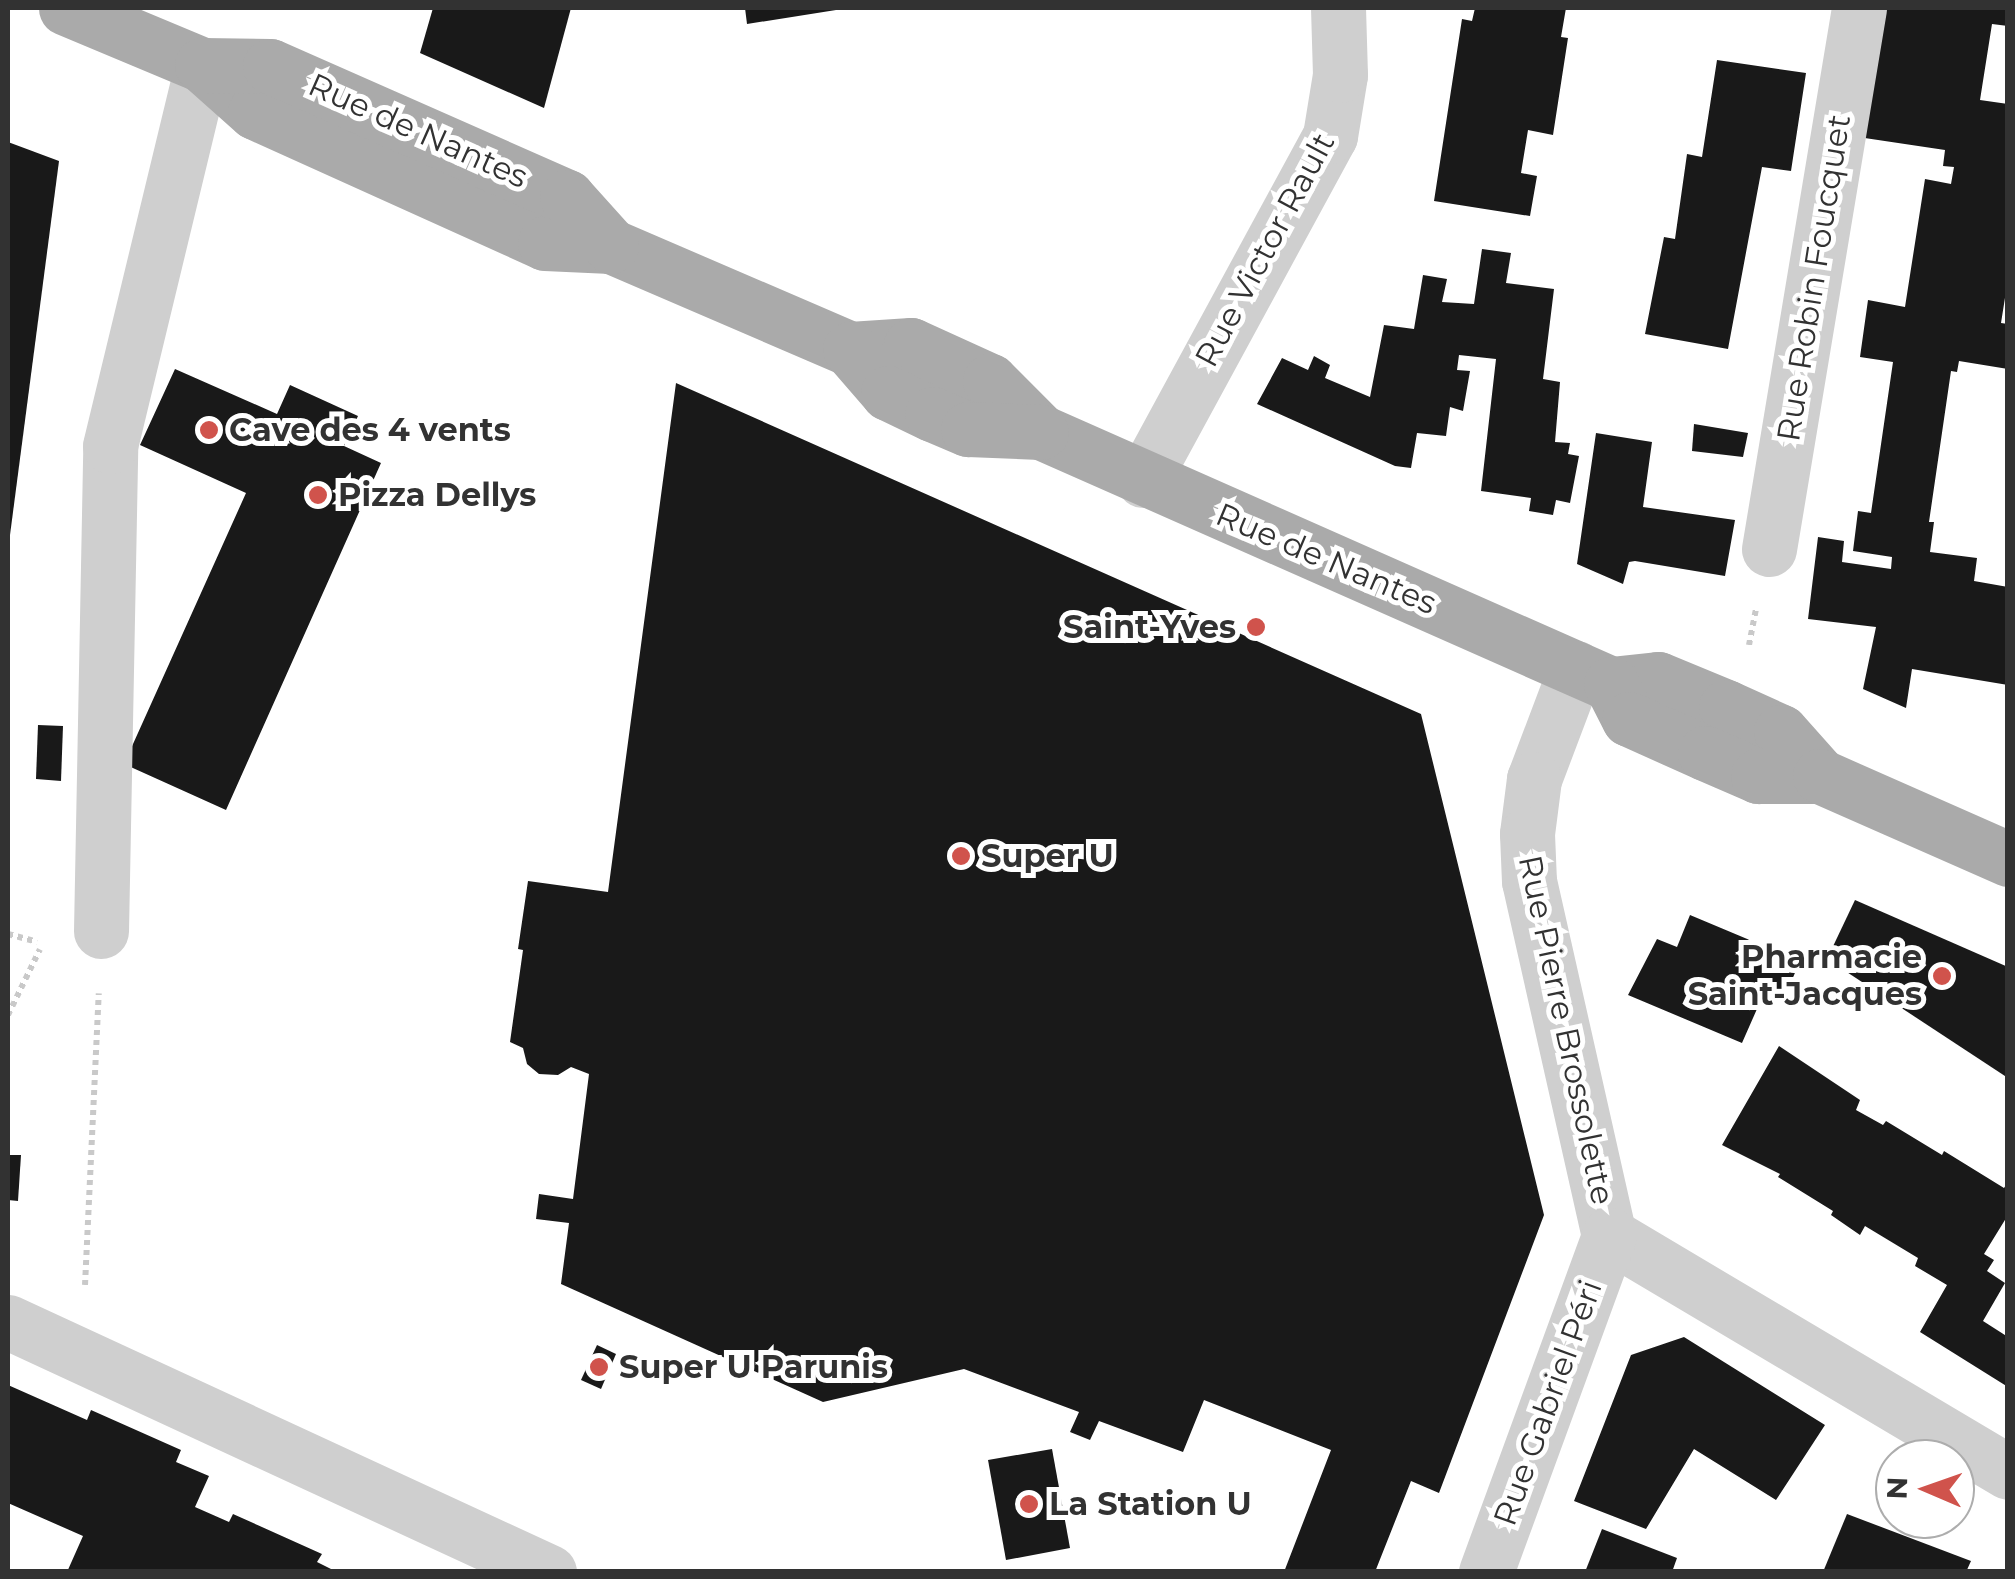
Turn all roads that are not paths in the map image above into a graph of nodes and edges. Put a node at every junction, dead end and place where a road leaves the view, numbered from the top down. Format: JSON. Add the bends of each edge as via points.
{"nodes":[{"id":1,"x":66,"y":8,"type":"edge"},
{"id":2,"x":1338,"y":8,"type":"edge"},
{"id":3,"x":1859,"y":8,"type":"edge"},
{"id":4,"x":202,"y":65,"type":"junction"},
{"id":5,"x":1143,"y":480,"type":"junction"},
{"id":6,"x":1769,"y":549,"type":"dead end"},
{"id":7,"x":1594,"y":676,"type":"junction"},
{"id":8,"x":2008,"y":859,"type":"edge"},
{"id":9,"x":102,"y":931,"type":"road end"},
{"id":10,"x":1609,"y":1235,"type":"junction"},
{"id":11,"x":8,"y":1322,"type":"edge"},
{"id":12,"x":2008,"y":1472,"type":"edge"},
{"id":13,"x":550,"y":1572,"type":"edge"},
{"id":14,"x":1486,"y":1572,"type":"edge"}],
"edges":[{"from":1,"to":4,"type":"main road","name":"Rue de Nantes"},
{"from":2,"to":5,"type":"street","name":"Rue Victor Rault","via":[[1340,75],[1330,136]]},
{"from":3,"to":6,"type":"street","name":"Rue Robin Foucquet"},
{"from":4,"to":5,"type":"main road","name":"Rue de Nantes","via":[[255,112],[545,243],[611,246],[850,349],[911,345],[990,381],[1041,432]]},
{"from":4,"to":9,"type":"street","via":[[110,446]]},
{"from":5,"to":7,"type":"main road","name":"Rue de Nantes"},
{"from":7,"to":8,"type":"main road","name":"Rue de Nantes","via":[[1658,679],[1726,707],[1781,732],[1820,776]]},
{"from":7,"to":10,"type":"street","name":"Rue Pierre Brossolette","via":[[1534,779],[1529,880]]},
{"from":10,"to":12,"type":"street","name":"Rue Pierre Brossolette"},
{"from":10,"to":14,"type":"street","name":"Rue Gabriel Péri"},
{"from":11,"to":13,"type":"street"}]}
